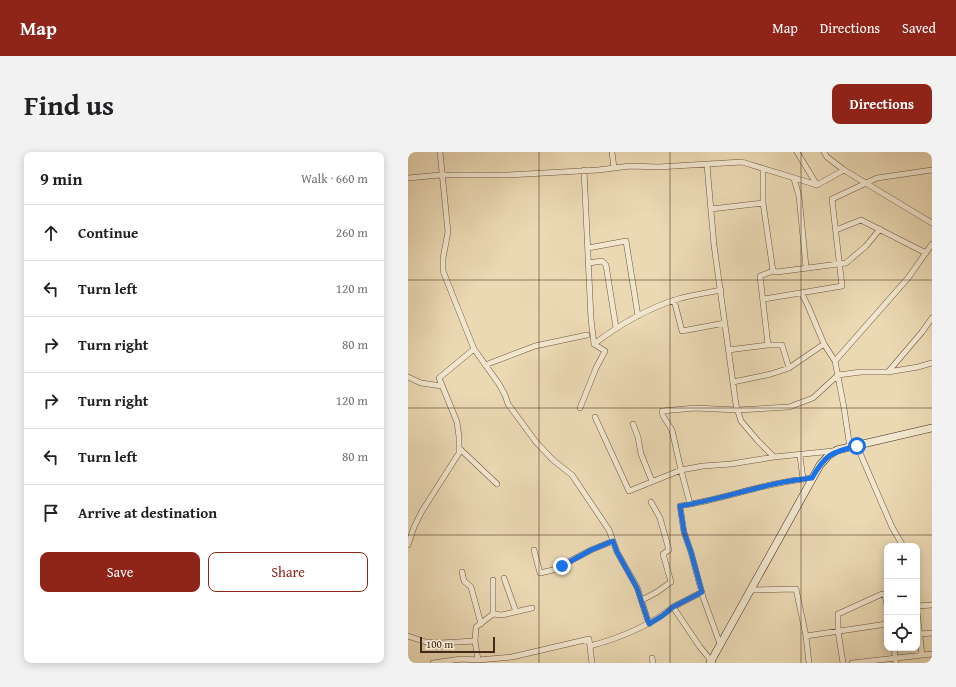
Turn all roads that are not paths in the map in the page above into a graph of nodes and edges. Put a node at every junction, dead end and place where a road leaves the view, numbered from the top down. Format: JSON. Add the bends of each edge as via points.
{"nodes":[{"id":1,"x":440,"y":152,"type":"edge"},
{"id":2,"x":612,"y":152,"type":"edge"},
{"id":3,"x":797,"y":152,"type":"edge"},
{"id":4,"x":824,"y":152,"type":"edge"},
{"id":5,"x":707,"y":164,"type":"junction"},
{"id":6,"x":614,"y":168,"type":"junction"},
{"id":7,"x":763,"y":169,"type":"junction"},
{"id":8,"x":584,"y":170,"type":"junction"},
{"id":9,"x":844,"y":170,"type":"junction"},
{"id":10,"x":932,"y":170,"type":"edge"},
{"id":11,"x":443,"y":175,"type":"junction"},
{"id":12,"x":408,"y":178,"type":"edge"},
{"id":13,"x":794,"y":179,"type":"junction"},
{"id":14,"x":866,"y":184,"type":"junction"},
{"id":15,"x":816,"y":185,"type":"junction"},
{"id":16,"x":763,"y":203,"type":"junction"},
{"id":17,"x":710,"y":209,"type":"junction"},
{"id":18,"x":932,"y":223,"type":"edge"},
{"id":19,"x":880,"y":229,"type":"junction"},
{"id":20,"x":836,"y":230,"type":"junction"},
{"id":21,"x":932,"y":244,"type":"edge"},
{"id":22,"x":588,"y":248,"type":"junction"},
{"id":23,"x":926,"y":253,"type":"junction"},
{"id":24,"x":589,"y":263,"type":"junction"},
{"id":25,"x":840,"y":263,"type":"junction"},
{"id":26,"x":806,"y":267,"type":"junction"},
{"id":27,"x":772,"y":271,"type":"junction"},
{"id":28,"x":721,"y":290,"type":"junction"},
{"id":29,"x":802,"y":294,"type":"junction"},
{"id":30,"x":764,"y":299,"type":"junction"},
{"id":31,"x":674,"y":300,"type":"junction"},
{"id":32,"x":638,"y":316,"type":"junction"},
{"id":33,"x":932,"y":318,"type":"edge"},
{"id":34,"x":725,"y":323,"type":"junction"},
{"id":35,"x":616,"y":328,"type":"junction"},
{"id":36,"x":587,"y":335,"type":"dead end"},
{"id":37,"x":594,"y":344,"type":"junction"},
{"id":38,"x":824,"y":344,"type":"junction"},
{"id":39,"x":768,"y":345,"type":"junction"},
{"id":40,"x":474,"y":348,"type":"junction"},
{"id":41,"x":728,"y":350,"type":"junction"},
{"id":42,"x":835,"y":361,"type":"junction"},
{"id":43,"x":932,"y":363,"type":"edge"},
{"id":44,"x":484,"y":365,"type":"junction"},
{"id":45,"x":790,"y":368,"type":"junction"},
{"id":46,"x":888,"y":372,"type":"junction"},
{"id":47,"x":838,"y":375,"type":"junction"},
{"id":48,"x":408,"y":377,"type":"edge"},
{"id":49,"x":733,"y":382,"type":"junction"},
{"id":50,"x":442,"y":386,"type":"junction"},
{"id":51,"x":580,"y":408,"type":"dead end"},
{"id":52,"x":738,"y":410,"type":"junction"},
{"id":53,"x":595,"y":417,"type":"dead end"},
{"id":54,"x":634,"y":424,"type":"dead end"},
{"id":55,"x":932,"y":428,"type":"edge"},
{"id":56,"x":853,"y":447,"type":"junction"},
{"id":57,"x":459,"y":448,"type":"junction"},
{"id":58,"x":837,"y":450,"type":"junction"},
{"id":59,"x":800,"y":456,"type":"junction"},
{"id":60,"x":774,"y":457,"type":"junction"},
{"id":61,"x":680,"y":470,"type":"junction"},
{"id":62,"x":812,"y":478,"type":"junction"},
{"id":63,"x":803,"y":479,"type":"junction"},
{"id":64,"x":652,"y":481,"type":"junction"},
{"id":65,"x":497,"y":484,"type":"dead end"},
{"id":66,"x":651,"y":502,"type":"dead end"},
{"id":67,"x":690,"y":504,"type":"junction"},
{"id":68,"x":613,"y":541,"type":"junction"},
{"id":69,"x":901,"y":543,"type":"edge"},
{"id":70,"x":408,"y":545,"type":"edge"},
{"id":71,"x":534,"y":550,"type":"dead end"},
{"id":72,"x":462,"y":572,"type":"dead end"},
{"id":73,"x":504,"y":578,"type":"dead end"},
{"id":74,"x":493,"y":580,"type":"dead end"},
{"id":75,"x":750,"y":590,"type":"junction"},
{"id":76,"x":702,"y":592,"type":"junction"},
{"id":77,"x":884,"y":594,"type":"edge"},
{"id":78,"x":642,"y":600,"type":"junction"},
{"id":79,"x":932,"y":605,"type":"edge"},
{"id":80,"x":920,"y":606,"type":"edge"},
{"id":81,"x":673,"y":607,"type":"junction"},
{"id":82,"x":532,"y":608,"type":"dead end"},
{"id":83,"x":516,"y":612,"type":"junction"},
{"id":84,"x":493,"y":614,"type":"junction"},
{"id":85,"x":481,"y":624,"type":"junction"},
{"id":86,"x":649,"y":624,"type":"junction"},
{"id":87,"x":884,"y":624,"type":"edge"},
{"id":88,"x":838,"y":631,"type":"junction"},
{"id":89,"x":932,"y":633,"type":"edge"},
{"id":90,"x":920,"y":634,"type":"joint"},
{"id":91,"x":408,"y":636,"type":"edge"},
{"id":92,"x":806,"y":636,"type":"junction"},
{"id":93,"x":475,"y":641,"type":"junction"},
{"id":94,"x":720,"y":644,"type":"junction"},
{"id":95,"x":590,"y":646,"type":"junction"},
{"id":96,"x":932,"y":654,"type":"edge"},
{"id":97,"x":922,"y":655,"type":"junction"},
{"id":98,"x":478,"y":660,"type":"junction"},
{"id":99,"x":896,"y":660,"type":"edge"},
{"id":100,"x":712,"y":662,"type":"edge"},
{"id":101,"x":863,"y":662,"type":"edge"},
{"id":102,"x":433,"y":663,"type":"edge"},
{"id":103,"x":592,"y":663,"type":"edge"},
{"id":104,"x":809,"y":663,"type":"edge"},
{"id":105,"x":843,"y":663,"type":"edge"},
{"id":106,"x":852,"y":663,"type":"edge"}],
"edges":[{"from":1,"to":11,"type":"street"},
{"from":2,"to":6,"type":"street"},
{"from":3,"to":15,"type":"street"},
{"from":4,"to":9,"type":"street"},
{"from":5,"to":6,"type":"street"},
{"from":5,"to":7,"type":"street","via":[[742,162]]},
{"from":5,"to":17,"type":"street"},
{"from":6,"to":8,"type":"street"},
{"from":7,"to":13,"type":"street"},
{"from":7,"to":16,"type":"street"},
{"from":8,"to":11,"type":"street","via":[[507,175]]},
{"from":8,"to":22,"type":"street"},
{"from":9,"to":14,"type":"street"},
{"from":9,"to":15,"type":"street"},
{"from":10,"to":14,"type":"street","via":[[877,178]]},
{"from":11,"to":12,"type":"street"},
{"from":11,"to":40,"type":"street","via":[[448,232],[442,258],[443,271]]},
{"from":13,"to":15,"type":"street"},
{"from":13,"to":26,"type":"street","via":[[799,196]]},
{"from":14,"to":18,"type":"street"},
{"from":14,"to":20,"type":"street","via":[[832,199]]},
{"from":16,"to":17,"type":"street"},
{"from":16,"to":27,"type":"street"},
{"from":17,"to":28,"type":"street"},
{"from":19,"to":20,"type":"street","via":[[861,220]]},
{"from":19,"to":23,"type":"street"},
{"from":19,"to":25,"type":"street","via":[[866,246],[846,263]]},
{"from":20,"to":25,"type":"street"},
{"from":21,"to":23,"type":"street"},
{"from":22,"to":24,"type":"street"},
{"from":22,"to":32,"type":"street","via":[[626,242]]},
{"from":23,"to":42,"type":"street","via":[[908,278]]},
{"from":24,"to":35,"type":"street","via":[[602,261],[606,265]]},
{"from":24,"to":37,"type":"street"},
{"from":25,"to":26,"type":"street"},
{"from":25,"to":29,"type":"street","via":[[842,286]]},
{"from":26,"to":27,"type":"street"},
{"from":27,"to":30,"type":"street","via":[[760,276]]},
{"from":28,"to":31,"type":"street"},
{"from":28,"to":34,"type":"street"},
{"from":29,"to":30,"type":"street"},
{"from":29,"to":38,"type":"street"},
{"from":30,"to":39,"type":"street","via":[[762,303]]},
{"from":31,"to":32,"type":"street"},
{"from":31,"to":34,"type":"street","via":[[682,331]]},
{"from":32,"to":35,"type":"street"},
{"from":33,"to":46,"type":"street"},
{"from":34,"to":41,"type":"street"},
{"from":35,"to":37,"type":"street"},
{"from":36,"to":44,"type":"street","via":[[535,346]]},
{"from":37,"to":51,"type":"street","via":[[605,350]]},
{"from":38,"to":42,"type":"street"},
{"from":38,"to":45,"type":"street"},
{"from":39,"to":41,"type":"street"},
{"from":39,"to":45,"type":"street","via":[[782,345]]},
{"from":40,"to":44,"type":"street"},
{"from":40,"to":50,"type":"street","via":[[439,378]]},
{"from":41,"to":49,"type":"street"},
{"from":42,"to":47,"type":"street"},
{"from":43,"to":46,"type":"street"},
{"from":44,"to":68,"type":"street","via":[[536,442],[572,474]]},
{"from":45,"to":49,"type":"street"},
{"from":46,"to":47,"type":"street"},
{"from":47,"to":52,"type":"street","via":[[813,398],[789,407]]},
{"from":47,"to":56,"type":"street"},
{"from":48,"to":50,"type":"street","via":[[422,383]]},
{"from":49,"to":52,"type":"street"},
{"from":50,"to":57,"type":"street","via":[[457,422]]},
{"from":52,"to":60,"type":"street","via":[[741,421]]},
{"from":52,"to":61,"type":"street","via":[[695,408],[662,411],[672,430]]},
{"from":53,"to":64,"type":"street","via":[[628,491]]},
{"from":54,"to":64,"type":"street","via":[[641,454]]},
{"from":55,"to":56,"type":"main road"},
{"from":56,"to":58,"type":"main road"},
{"from":56,"to":69,"type":"street"},
{"from":57,"to":65,"type":"street"},
{"from":57,"to":70,"type":"street","via":[[459,453],[422,511]]},
{"from":58,"to":59,"type":"street"},
{"from":58,"to":62,"type":"main road","via":[[820,465]]},
{"from":59,"to":60,"type":"street"},
{"from":59,"to":63,"type":"street"},
{"from":60,"to":61,"type":"street"},
{"from":61,"to":64,"type":"street"},
{"from":61,"to":67,"type":"street"},
{"from":62,"to":63,"type":"street"},
{"from":62,"to":75,"type":"main road"},
{"from":63,"to":67,"type":"street"},
{"from":66,"to":78,"type":"street","via":[[660,518],[669,550],[663,554],[671,582]]},
{"from":67,"to":76,"type":"street","via":[[680,506],[684,532]]},
{"from":68,"to":71,"type":"street","via":[[553,570],[540,573]]},
{"from":68,"to":78,"type":"street"},
{"from":72,"to":85,"type":"street","via":[[464,581],[472,588]]},
{"from":73,"to":83,"type":"street"},
{"from":74,"to":84,"type":"street"},
{"from":75,"to":92,"type":"street","via":[[796,589]]},
{"from":75,"to":94,"type":"main road"},
{"from":76,"to":81,"type":"street"},
{"from":76,"to":94,"type":"street"},
{"from":77,"to":88,"type":"street","via":[[838,614]]},
{"from":78,"to":86,"type":"street"},
{"from":79,"to":80,"type":"street"},
{"from":81,"to":86,"type":"street"},
{"from":81,"to":100,"type":"street"},
{"from":82,"to":83,"type":"street"},
{"from":83,"to":84,"type":"street"},
{"from":84,"to":85,"type":"street"},
{"from":85,"to":93,"type":"street","via":[[476,627]]},
{"from":86,"to":95,"type":"street","via":[[623,636]]},
{"from":87,"to":88,"type":"street"},
{"from":88,"to":92,"type":"street"},
{"from":88,"to":105,"type":"street"},
{"from":89,"to":90,"type":"street"},
{"from":90,"to":97,"type":"street"},
{"from":91,"to":93,"type":"street","via":[[426,642]]},
{"from":92,"to":104,"type":"street"},
{"from":93,"to":98,"type":"street"},
{"from":94,"to":100,"type":"main road"},
{"from":95,"to":98,"type":"street","via":[[589,639],[512,657]]},
{"from":95,"to":103,"type":"street"},
{"from":96,"to":97,"type":"street"},
{"from":97,"to":99,"type":"street"},
{"from":98,"to":102,"type":"street","via":[[461,659]]},
{"from":99,"to":101,"type":"street"},
{"from":101,"to":106,"type":"street"}]}
